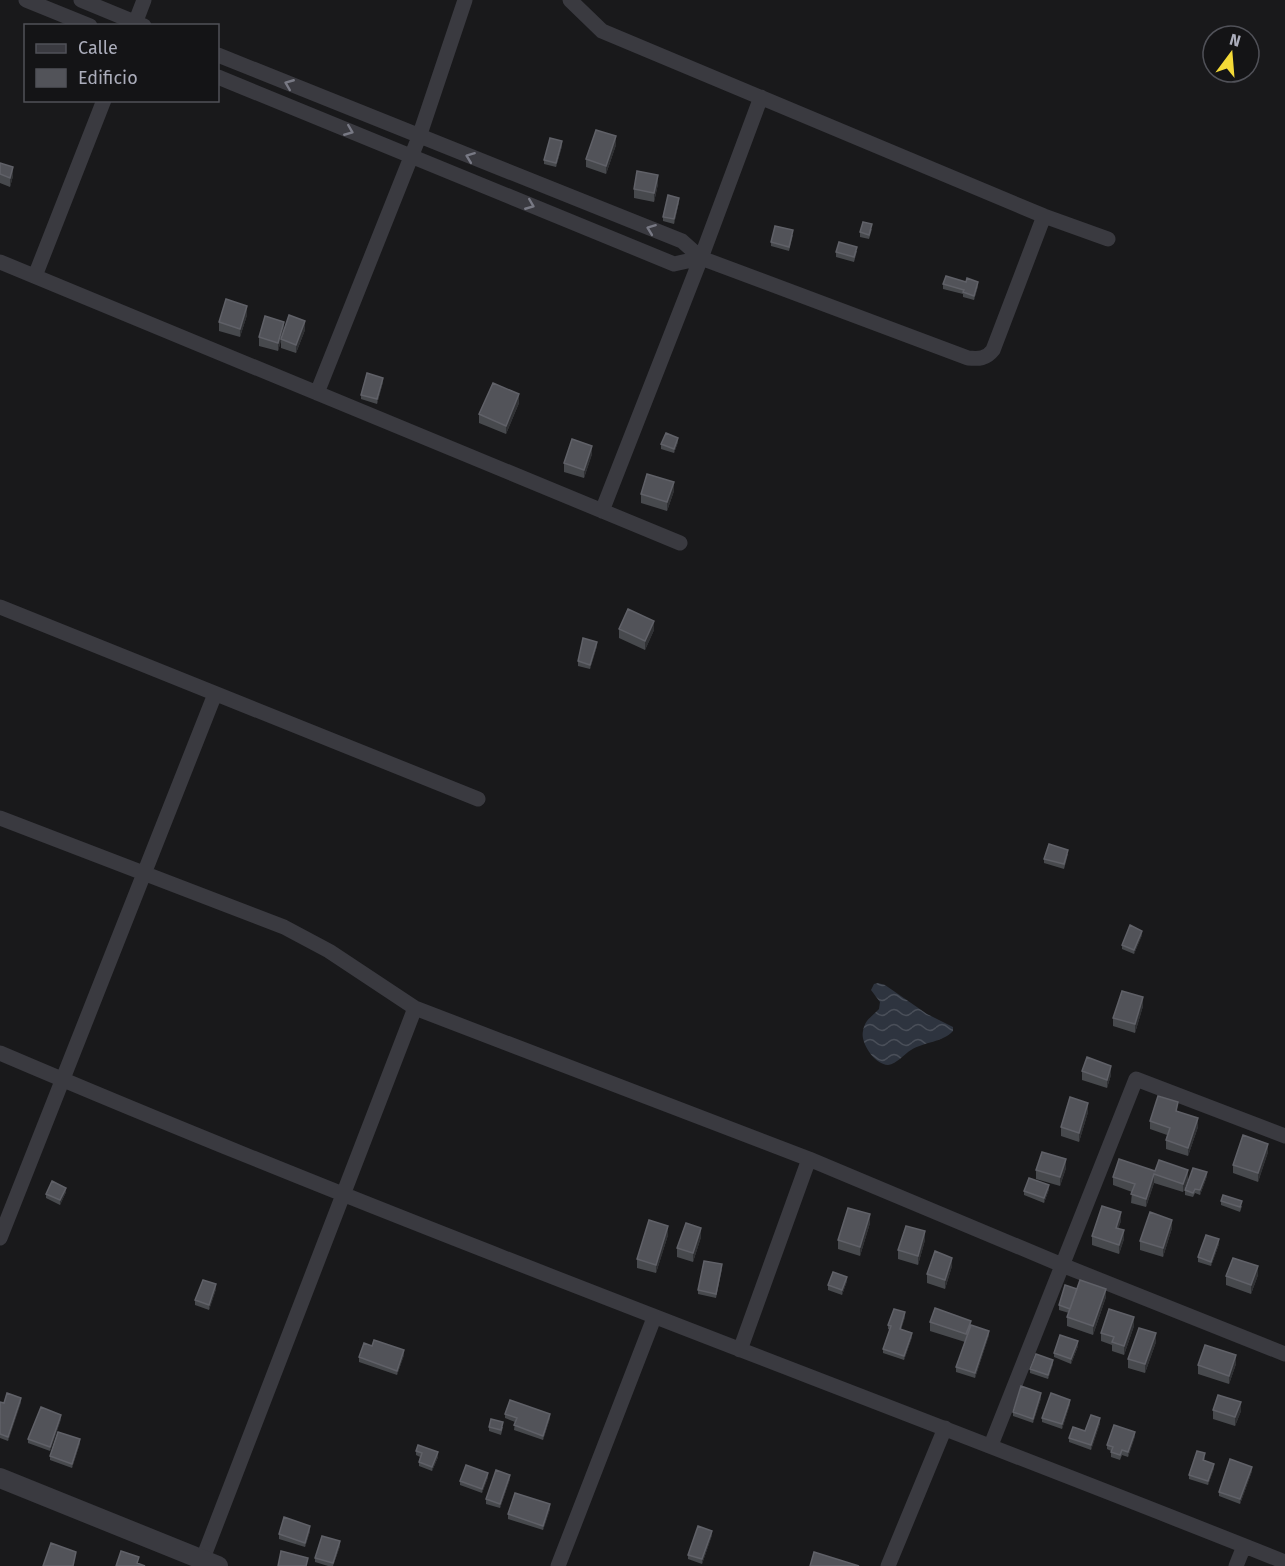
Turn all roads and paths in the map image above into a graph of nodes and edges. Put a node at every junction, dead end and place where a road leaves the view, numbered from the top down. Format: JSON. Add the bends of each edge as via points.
{"nodes":[{"id":1,"x":26,"y":0,"type":"edge"},
{"id":2,"x":81,"y":0,"type":"edge"},
{"id":3,"x":144,"y":0,"type":"edge"},
{"id":4,"x":465,"y":0,"type":"edge"},
{"id":5,"x":570,"y":0,"type":"edge"},
{"id":6,"x":85,"y":24,"type":"edge"},
{"id":7,"x":138,"y":24,"type":"edge"},
{"id":8,"x":219,"y":55,"type":"edge"},
{"id":9,"x":219,"y":77,"type":"edge"},
{"id":10,"x":760,"y":97,"type":"junction"},
{"id":11,"x":103,"y":102,"type":"edge"},
{"id":12,"x":419,"y":137,"type":"junction"},
{"id":13,"x":411,"y":156,"type":"junction"},
{"id":14,"x":1044,"y":216,"type":"junction"},
{"id":15,"x":1108,"y":239,"type":"dead end"},
{"id":16,"x":701,"y":258,"type":"junction"},
{"id":17,"x":0,"y":262,"type":"edge"},
{"id":18,"x":35,"y":276,"type":"junction"},
{"id":19,"x":317,"y":393,"type":"junction"},
{"id":20,"x":602,"y":511,"type":"junction"},
{"id":21,"x":680,"y":543,"type":"dead end"},
{"id":22,"x":0,"y":607,"type":"edge"},
{"id":23,"x":215,"y":694,"type":"junction"},
{"id":24,"x":478,"y":799,"type":"dead end"},
{"id":25,"x":0,"y":818,"type":"edge"},
{"id":26,"x":143,"y":873,"type":"junction"},
{"id":27,"x":415,"y":1008,"type":"junction"},
{"id":28,"x":0,"y":1053,"type":"edge"},
{"id":29,"x":62,"y":1079,"type":"junction"},
{"id":30,"x":1285,"y":1136,"type":"edge"},
{"id":31,"x":810,"y":1159,"type":"junction"},
{"id":32,"x":343,"y":1193,"type":"junction"},
{"id":33,"x":0,"y":1238,"type":"edge"},
{"id":34,"x":1062,"y":1265,"type":"junction"},
{"id":35,"x":654,"y":1318,"type":"junction"},
{"id":36,"x":740,"y":1350,"type":"junction"},
{"id":37,"x":1285,"y":1354,"type":"edge"},
{"id":38,"x":945,"y":1428,"type":"junction"},
{"id":39,"x":991,"y":1445,"type":"junction"},
{"id":40,"x":0,"y":1478,"type":"edge"},
{"id":41,"x":1244,"y":1546,"type":"junction"},
{"id":42,"x":1285,"y":1562,"type":"edge"},
{"id":43,"x":207,"y":1564,"type":"edge"},
{"id":44,"x":558,"y":1566,"type":"edge"},
{"id":45,"x":888,"y":1566,"type":"edge"},
{"id":46,"x":1236,"y":1566,"type":"edge"}],
"edges":[{"from":1,"to":6,"type":"street"},
{"from":2,"to":7,"type":"street"},
{"from":3,"to":7,"type":"street"},
{"from":4,"to":12,"type":"street"},
{"from":5,"to":10,"type":"street","via":[[602,31]]},
{"from":12,"to":8,"type":"street","one_way":true},
{"from":9,"to":13,"type":"street","one_way":true},
{"from":10,"to":14,"type":"street"},
{"from":10,"to":16,"type":"street"},
{"from":11,"to":18,"type":"street"},
{"from":12,"to":13,"type":"street"},
{"from":16,"to":12,"type":"street","one_way":true,"via":[[682,241]]},
{"from":13,"to":16,"type":"street","one_way":true,"via":[[675,264]]},
{"from":13,"to":19,"type":"street"},
{"from":14,"to":15,"type":"street"},
{"from":14,"to":16,"type":"street","via":[[993,350],[979,359],[956,355]]},
{"from":16,"to":20,"type":"street"},
{"from":17,"to":18,"type":"street"},
{"from":18,"to":19,"type":"street"},
{"from":19,"to":20,"type":"street"},
{"from":20,"to":21,"type":"street"},
{"from":22,"to":23,"type":"street"},
{"from":23,"to":24,"type":"street"},
{"from":23,"to":26,"type":"street"},
{"from":25,"to":26,"type":"street"},
{"from":26,"to":27,"type":"street","via":[[284,927],[329,951]]},
{"from":26,"to":29,"type":"street"},
{"from":27,"to":31,"type":"street"},
{"from":27,"to":32,"type":"street"},
{"from":28,"to":29,"type":"street"},
{"from":29,"to":32,"type":"street"},
{"from":29,"to":33,"type":"street"},
{"from":30,"to":34,"type":"street","via":[[1136,1079]]},
{"from":31,"to":34,"type":"street"},
{"from":31,"to":36,"type":"street"},
{"from":32,"to":35,"type":"street"},
{"from":32,"to":43,"type":"street"},
{"from":34,"to":37,"type":"street"},
{"from":34,"to":39,"type":"street"},
{"from":35,"to":36,"type":"street"},
{"from":35,"to":44,"type":"street"},
{"from":36,"to":38,"type":"street"},
{"from":38,"to":39,"type":"street"},
{"from":38,"to":45,"type":"street"},
{"from":39,"to":41,"type":"street"},
{"from":40,"to":43,"type":"street"},
{"from":41,"to":42,"type":"street"},
{"from":41,"to":46,"type":"street"}]}
